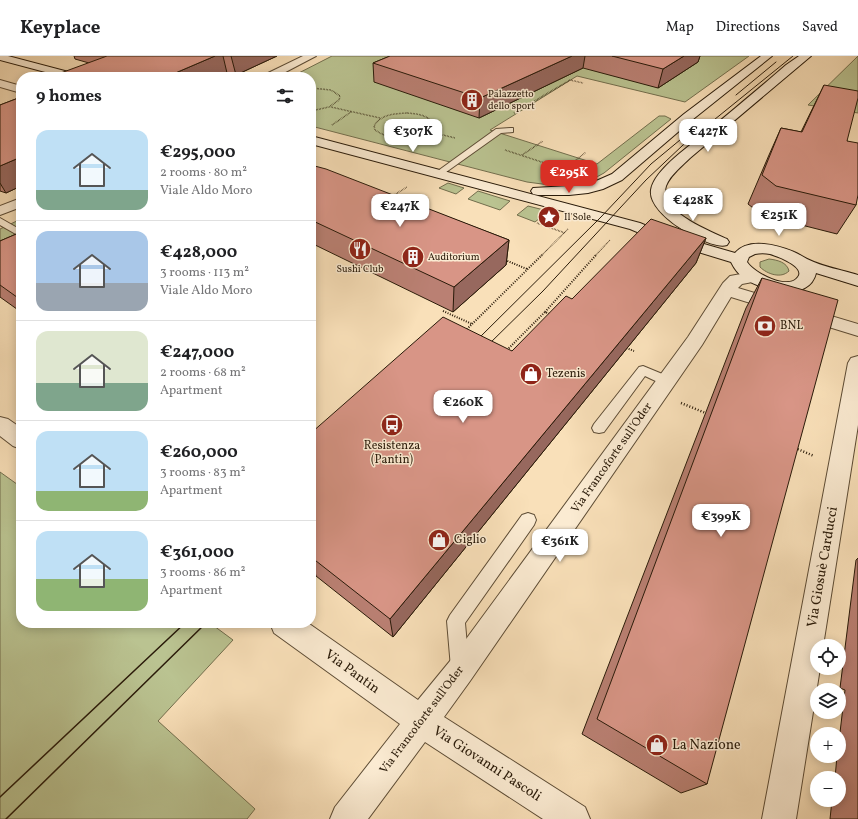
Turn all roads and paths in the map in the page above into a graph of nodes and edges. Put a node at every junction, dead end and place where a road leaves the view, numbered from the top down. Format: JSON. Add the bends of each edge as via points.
{"nodes":[{"id":1,"x":30,"y":56,"type":"edge"},
{"id":2,"x":311,"y":56,"type":"edge"},
{"id":3,"x":767,"y":56,"type":"edge"},
{"id":4,"x":806,"y":56,"type":"edge"},
{"id":5,"x":0,"y":57,"type":"edge"},
{"id":6,"x":57,"y":72,"type":"edge"},
{"id":7,"x":83,"y":72,"type":"edge"},
{"id":8,"x":278,"y":72,"type":"edge"},
{"id":9,"x":0,"y":83,"type":"edge"},
{"id":10,"x":16,"y":88,"type":"edge"},
{"id":11,"x":316,"y":88,"type":"edge"},
{"id":12,"x":330,"y":107,"type":"junction"},
{"id":13,"x":316,"y":110,"type":"edge"},
{"id":14,"x":380,"y":118,"type":"junction"},
{"id":15,"x":510,"y":130,"type":"dead end"},
{"id":16,"x":431,"y":132,"type":"junction"},
{"id":17,"x":316,"y":141,"type":"edge"},
{"id":18,"x":543,"y":141,"type":"dead end"},
{"id":19,"x":483,"y":144,"type":"junction"},
{"id":20,"x":586,"y":152,"type":"dead end"},
{"id":21,"x":522,"y":156,"type":"junction"},
{"id":22,"x":435,"y":172,"type":"junction"},
{"id":23,"x":496,"y":189,"type":"junction"},
{"id":24,"x":387,"y":199,"type":"edge"},
{"id":25,"x":16,"y":204,"type":"edge"},
{"id":26,"x":0,"y":211,"type":"edge"},
{"id":27,"x":585,"y":212,"type":"junction"},
{"id":28,"x":0,"y":221,"type":"edge"},
{"id":29,"x":630,"y":224,"type":"junction"},
{"id":30,"x":16,"y":231,"type":"edge"},
{"id":31,"x":324,"y":240,"type":"edge"},
{"id":32,"x":316,"y":245,"type":"edge"},
{"id":33,"x":743,"y":258,"type":"junction"},
{"id":34,"x":505,"y":260,"type":"dead end"},
{"id":35,"x":527,"y":269,"type":"junction"},
{"id":36,"x":804,"y":271,"type":"junction"},
{"id":37,"x":854,"y":280,"type":"edge"},
{"id":38,"x":727,"y":290,"type":"junction"},
{"id":39,"x":443,"y":311,"type":"dead end"},
{"id":40,"x":545,"y":312,"type":"junction"},
{"id":41,"x":559,"y":318,"type":"edge"},
{"id":42,"x":472,"y":324,"type":"junction"},
{"id":43,"x":858,"y":330,"type":"edge"},
{"id":44,"x":461,"y":335,"type":"edge"},
{"id":45,"x":621,"y":346,"type":"edge"},
{"id":46,"x":506,"y":351,"type":"edge"},
{"id":47,"x":858,"y":363,"type":"edge"},
{"id":48,"x":666,"y":381,"type":"junction"},
{"id":49,"x":709,"y":414,"type":"edge"},
{"id":50,"x":0,"y":425,"type":"edge"},
{"id":51,"x":599,"y":428,"type":"dead end"},
{"id":52,"x":16,"y":436,"type":"edge"},
{"id":53,"x":789,"y":446,"type":"edge"},
{"id":54,"x":840,"y":466,"type":"junction"},
{"id":55,"x":528,"y":520,"type":"dead end"},
{"id":56,"x":291,"y":628,"type":"edge"},
{"id":57,"x":460,"y":671,"type":"junction"},
{"id":58,"x":421,"y":721,"type":"junction"},
{"id":59,"x":347,"y":819,"type":"edge"},
{"id":60,"x":573,"y":819,"type":"edge"},
{"id":61,"x":779,"y":819,"type":"edge"}],
"edges":[{"from":1,"to":7,"type":"street"},
{"from":2,"to":8,"type":"street"},
{"from":3,"to":23,"type":"street","via":[[604,185],[572,191]]},
{"from":4,"to":33,"type":"street","via":[[673,168],[658,188],[662,204],[674,217]]},
{"from":5,"to":6,"type":"street"},
{"from":9,"to":10,"type":"street"},
{"from":11,"to":12,"type":"path","via":[[340,96]]},
{"from":12,"to":13,"type":"path"},
{"from":12,"to":14,"type":"path"},
{"from":14,"to":16,"type":"path","via":[[397,114],[421,115],[434,124]]},
{"from":14,"to":16,"type":"path","via":[[374,126],[375,130],[387,137],[416,138]]},
{"from":15,"to":19,"type":"lane","via":[[499,131]]},
{"from":16,"to":19,"type":"path"},
{"from":17,"to":22,"type":"street"},
{"from":18,"to":21,"type":"path"},
{"from":19,"to":21,"type":"path"},
{"from":19,"to":22,"type":"lane"},
{"from":20,"to":21,"type":"path","via":[[565,170]]},
{"from":22,"to":23,"type":"street"},
{"from":22,"to":24,"type":"path"},
{"from":23,"to":27,"type":"street"},
{"from":25,"to":26,"type":"street"},
{"from":27,"to":29,"type":"street"},
{"from":27,"to":35,"type":"path"},
{"from":28,"to":30,"type":"lane"},
{"from":29,"to":33,"type":"street","via":[[649,233]]},
{"from":29,"to":40,"type":"path"},
{"from":31,"to":32,"type":"path"},
{"from":33,"to":36,"type":"street","via":[[762,248],[776,250],[790,255]]},
{"from":33,"to":36,"type":"street","via":[[764,282],[783,286],[799,284]]},
{"from":33,"to":38,"type":"street","name":"Via Francoforte sull'Oder","via":[[736,280]]},
{"from":34,"to":35,"type":"path"},
{"from":35,"to":42,"type":"path"},
{"from":36,"to":37,"type":"street"},
{"from":38,"to":43,"type":"street"},
{"from":38,"to":48,"type":"street","name":"Via Francoforte sull'Oder"},
{"from":39,"to":42,"type":"path"},
{"from":40,"to":41,"type":"path"},
{"from":40,"to":46,"type":"path"},
{"from":42,"to":44,"type":"path"},
{"from":45,"to":48,"type":"path"},
{"from":47,"to":54,"type":"street","name":"Via Giosuè Carducci"},
{"from":48,"to":49,"type":"path"},
{"from":48,"to":51,"type":"lane","via":[[643,370]]},
{"from":48,"to":57,"type":"street","name":"Via Francoforte sull'Oder"},
{"from":50,"to":52,"type":"street"},
{"from":53,"to":54,"type":"path"},
{"from":54,"to":61,"type":"street","name":"Via Giosuè Carducci"},
{"from":55,"to":57,"type":"lane","via":[[456,621]]},
{"from":56,"to":58,"type":"street","name":"Via Pantin"},
{"from":57,"to":58,"type":"street","name":"Via Francoforte sull'Oder"},
{"from":58,"to":59,"type":"street","name":"Via Francoforte sull'Oder"},
{"from":58,"to":60,"type":"street","name":"Via Giovanni Pascoli"}]}
